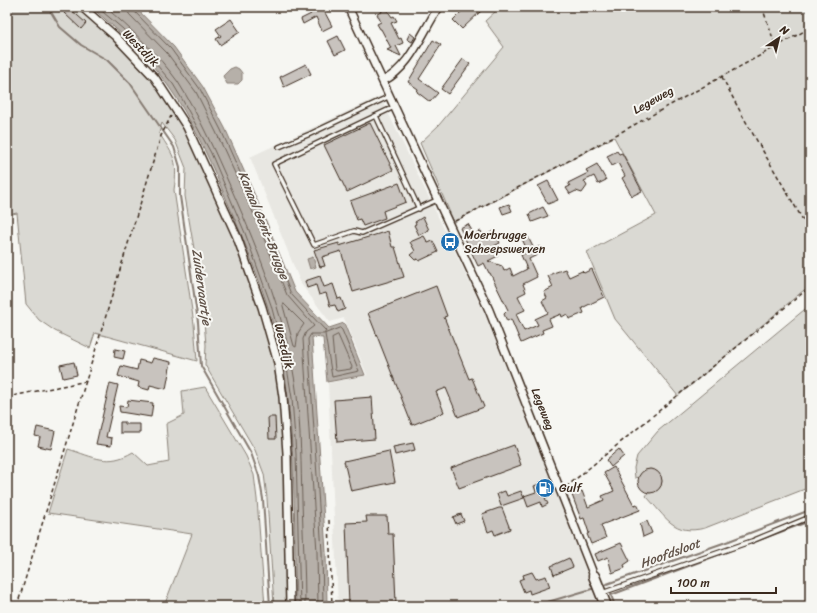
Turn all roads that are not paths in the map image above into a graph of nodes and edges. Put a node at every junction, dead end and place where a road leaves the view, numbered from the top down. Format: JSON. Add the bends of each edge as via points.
{"nodes":[{"id":1,"x":82,"y":7,"type":"edge"},
{"id":2,"x":348,"y":7,"type":"edge"},
{"id":3,"x":439,"y":7,"type":"edge"},
{"id":4,"x":383,"y":81,"type":"junction"},
{"id":5,"x":390,"y":96,"type":"junction"},
{"id":6,"x":394,"y":107,"type":"junction"},
{"id":7,"x":376,"y":116,"type":"junction"},
{"id":8,"x":279,"y":147,"type":"dead end"},
{"id":9,"x":437,"y":200,"type":"junction"},
{"id":10,"x":419,"y":209,"type":"junction"},
{"id":11,"x":810,"y":517,"type":"edge"},
{"id":12,"x":594,"y":576,"type":"joint"},
{"id":13,"x":601,"y":593,"type":"junction"},
{"id":14,"x":290,"y":606,"type":"edge"},
{"id":15,"x":606,"y":606,"type":"edge"}],
"edges":[{"from":1,"to":14,"type":"street","name":"Westdijk","via":[[115,36],[164,90],[201,157],[237,237],[262,307],[278,363],[283,397],[287,453]]},
{"from":2,"to":4,"type":"street","name":"Legeweg"},
{"from":3,"to":4,"type":"street","via":[[404,64],[394,76]]},
{"from":4,"to":5,"type":"street","name":"Legeweg"},
{"from":5,"to":6,"type":"street","name":"Legeweg"},
{"from":5,"to":8,"type":"lane"},
{"from":6,"to":7,"type":"lane"},
{"from":6,"to":9,"type":"street","name":"Legeweg"},
{"from":7,"to":10,"type":"lane"},
{"from":7,"to":10,"type":"lane","via":[[274,164],[314,245],[354,231],[362,233]]},
{"from":9,"to":10,"type":"lane"},
{"from":9,"to":12,"type":"street","name":"Legeweg","via":[[489,310]]},
{"from":11,"to":13,"type":"lane","via":[[752,541]]},
{"from":12,"to":13,"type":"street","name":"Legeweg"},
{"from":13,"to":15,"type":"street","name":"Legeweg"}]}
